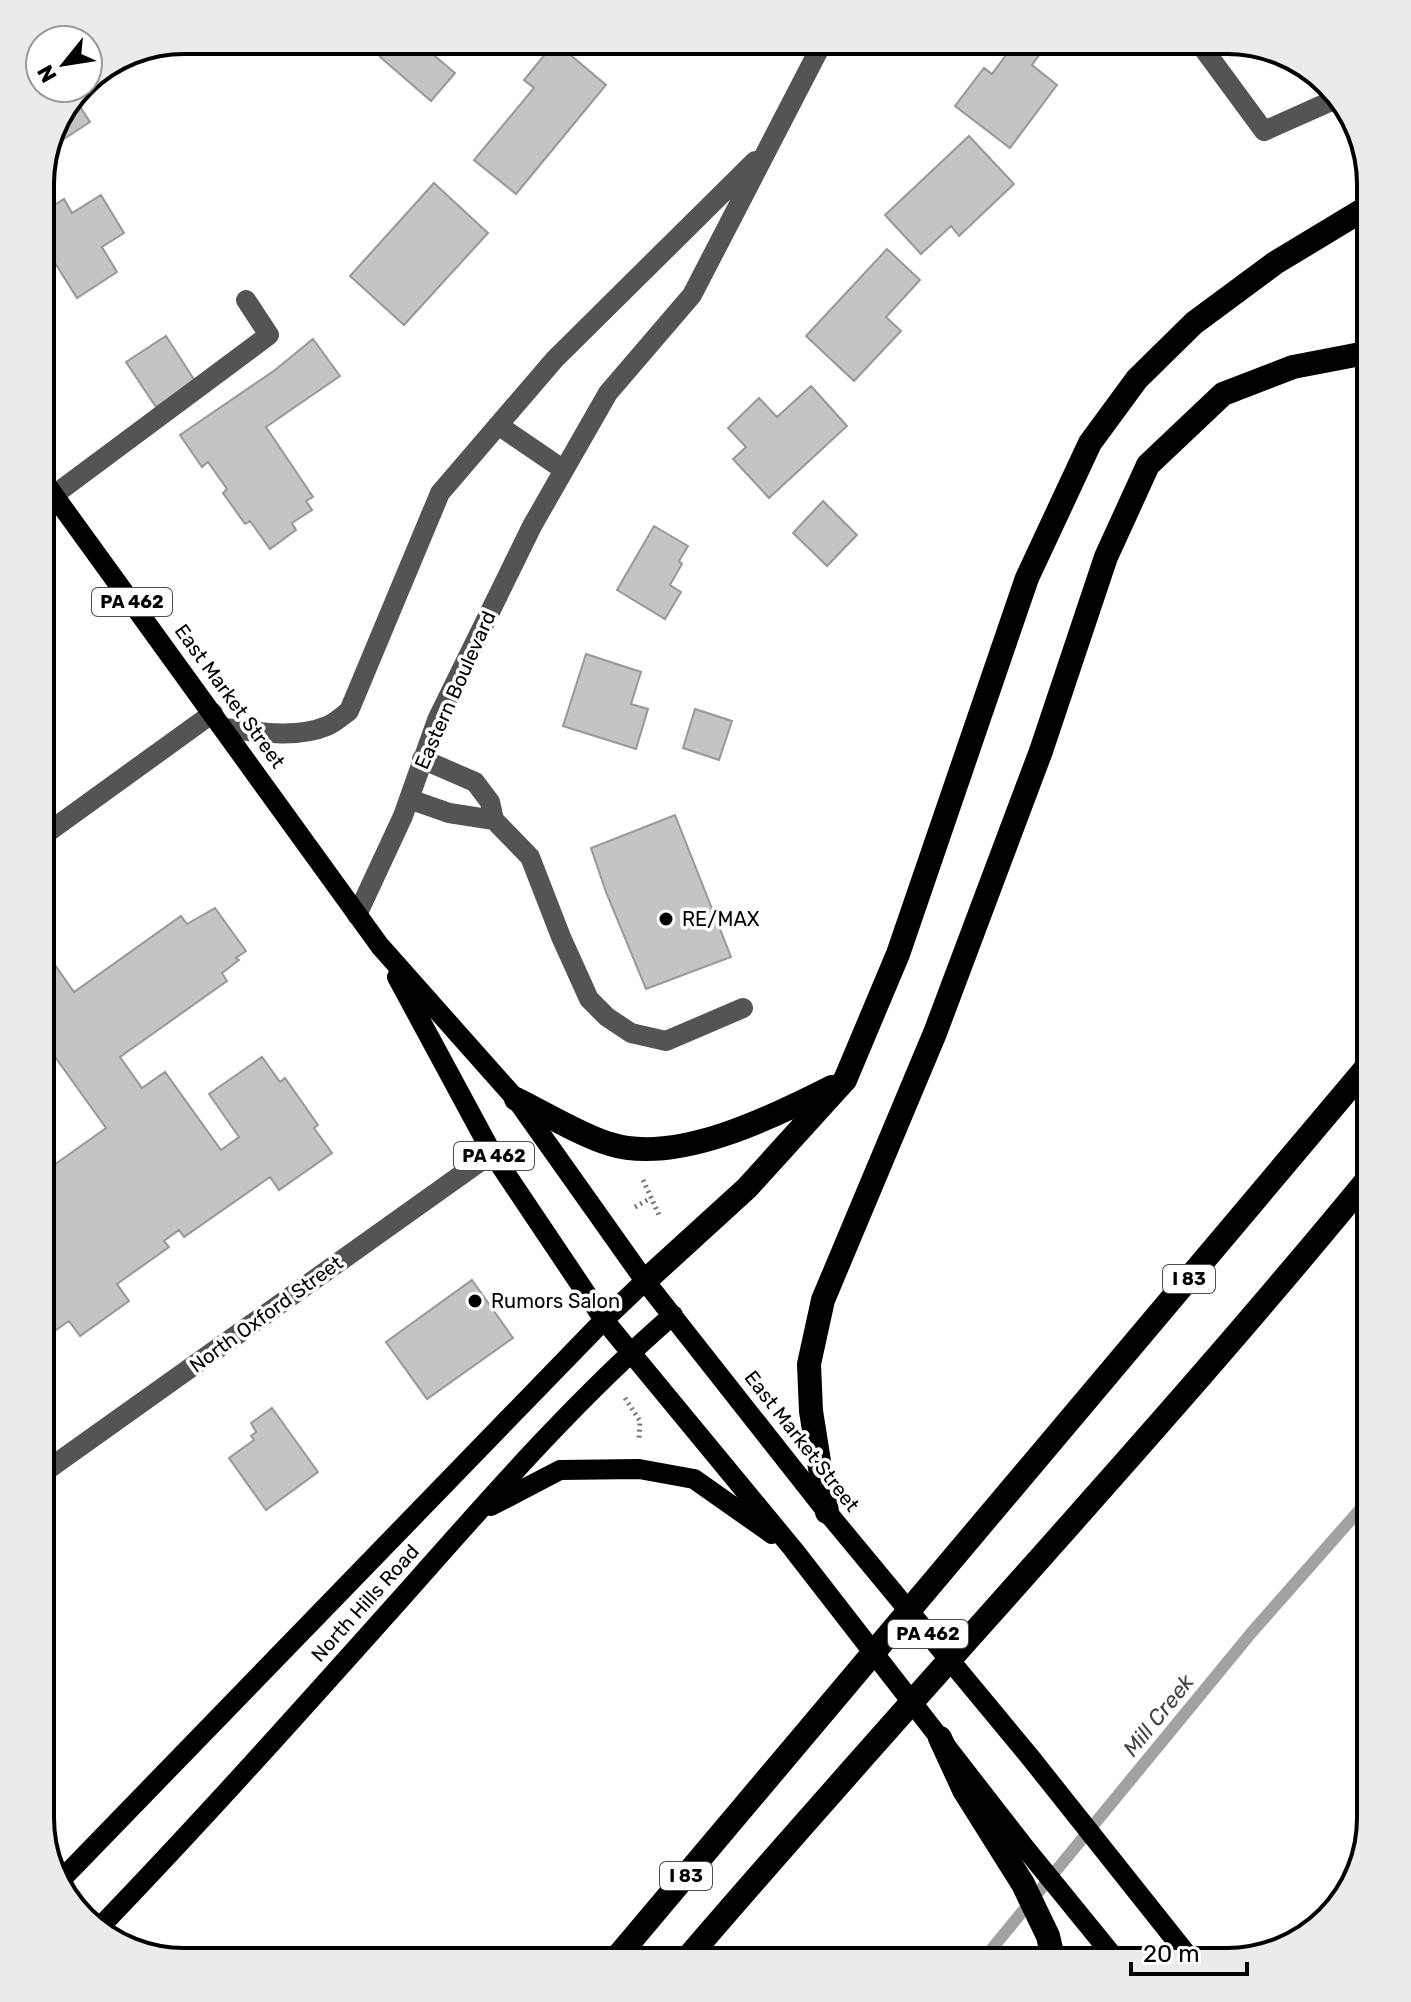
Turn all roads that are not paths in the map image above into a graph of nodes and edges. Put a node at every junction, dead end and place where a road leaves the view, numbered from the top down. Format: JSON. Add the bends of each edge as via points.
{"nodes":[{"id":1,"x":817,"y":54,"type":"edge"},
{"id":2,"x":1207,"y":54,"type":"edge"},
{"id":3,"x":1328,"y":103,"type":"edge"},
{"id":4,"x":769,"y":147,"type":"junction"},
{"id":5,"x":1357,"y":213,"type":"edge"},
{"id":6,"x":246,"y":300,"type":"dead end"},
{"id":7,"x":1357,"y":355,"type":"edge"},
{"id":8,"x":498,"y":425,"type":"junction"},
{"id":9,"x":564,"y":470,"type":"junction"},
{"id":10,"x":54,"y":495,"type":"joint"},
{"id":11,"x":219,"y":721,"type":"junction"},
{"id":12,"x":422,"y":759,"type":"junction"},
{"id":13,"x":409,"y":799,"type":"junction"},
{"id":14,"x":494,"y":820,"type":"junction"},
{"id":15,"x":54,"y":829,"type":"edge"},
{"id":16,"x":357,"y":915,"type":"junction"},
{"id":17,"x":380,"y":946,"type":"junction"},
{"id":18,"x":743,"y":1008,"type":"dead end"},
{"id":19,"x":1357,"y":1079,"type":"edge"},
{"id":20,"x":845,"y":1080,"type":"junction"},
{"id":21,"x":516,"y":1099,"type":"junction"},
{"id":22,"x":492,"y":1153,"type":"junction"},
{"id":23,"x":1357,"y":1192,"type":"edge"},
{"id":24,"x":1357,"y":1215,"type":"edge"},
{"id":25,"x":645,"y":1281,"type":"junction"},
{"id":26,"x":1262,"y":1308,"type":"junction"},
{"id":27,"x":673,"y":1315,"type":"junction"},
{"id":28,"x":604,"y":1320,"type":"junction"},
{"id":29,"x":630,"y":1352,"type":"junction"},
{"id":30,"x":54,"y":1464,"type":"edge"},
{"id":31,"x":827,"y":1512,"type":"junction"},
{"id":32,"x":477,"y":1514,"type":"junction"},
{"id":33,"x":793,"y":1549,"type":"junction"},
{"id":34,"x":940,"y":1738,"type":"junction"},
{"id":35,"x":67,"y":1874,"type":"edge"},
{"id":36,"x":105,"y":1921,"type":"edge"},
{"id":37,"x":625,"y":1948,"type":"edge"},
{"id":38,"x":696,"y":1948,"type":"edge"},
{"id":39,"x":1051,"y":1948,"type":"edge"},
{"id":40,"x":1107,"y":1948,"type":"edge"},
{"id":41,"x":1182,"y":1948,"type":"edge"}],
"edges":[{"from":1,"to":4,"type":"street","name":"Eastern Boulevard"},
{"from":2,"to":3,"type":"street","via":[[1264,131]]},
{"from":4,"to":8,"type":"street","name":"Eastern Boulevard","via":[[555,359]]},
{"from":4,"to":9,"type":"street","name":"Eastern Boulevard","via":[[692,295],[608,393]]},
{"from":5,"to":20,"type":"highway","via":[[1275,263],[1194,323],[1137,379],[1090,443],[1027,578],[898,954]]},
{"from":6,"to":10,"type":"street","via":[[269,335]]},
{"from":7,"to":31,"type":"highway","via":[[1293,367],[1223,394],[1148,465],[1106,557],[1041,751],[935,1033],[823,1300],[809,1364]]},
{"from":8,"to":9,"type":"street"},
{"from":8,"to":11,"type":"street","name":"Eastern Boulevard","via":[[440,493],[349,711],[311,730],[270,733]]},
{"from":9,"to":12,"type":"street","name":"Eastern Boulevard","via":[[532,526]]},
{"from":10,"to":11,"type":"main road","name":"East Market Street","number":"PA 462"},
{"from":11,"to":15,"type":"street"},
{"from":11,"to":16,"type":"main road","name":"East Market Street","number":"PA 462"},
{"from":12,"to":13,"type":"street","name":"Eastern Boulevard"},
{"from":12,"to":14,"type":"street","via":[[475,782],[490,802]]},
{"from":13,"to":14,"type":"street"},
{"from":13,"to":16,"type":"street","name":"Eastern Boulevard"},
{"from":14,"to":18,"type":"street","via":[[530,857],[589,999],[607,1017],[631,1033],[666,1041]]},
{"from":16,"to":17,"type":"main road","name":"East Market Street","number":"PA 462"},
{"from":17,"to":21,"type":"main road","name":"East Market Street","number":"PA 462"},
{"from":17,"to":22,"type":"main road","name":"East Market Street","number":"PA 462"},
{"from":19,"to":37,"type":"highway","number":"I 83"},
{"from":20,"to":21,"type":"highway","via":[[780,1114],[687,1145],[651,1150],[610,1144]]},
{"from":20,"to":25,"type":"highway","via":[[747,1188]]},
{"from":21,"to":25,"type":"main road","name":"East Market Street","number":"PA 462"},
{"from":22,"to":28,"type":"main road","name":"East Market Street","number":"PA 462"},
{"from":22,"to":30,"type":"street","name":"North Oxford Street"},
{"from":23,"to":26,"type":"highway","number":"I 83"},
{"from":24,"to":26,"type":"highway"},
{"from":25,"to":27,"type":"main road","name":"East Market Street","number":"PA 462"},
{"from":25,"to":28,"type":"main road","name":"North Hills Road"},
{"from":26,"to":38,"type":"highway","number":"I 83"},
{"from":27,"to":29,"type":"main road","name":"North Hills Road"},
{"from":27,"to":31,"type":"main road","name":"East Market Street","number":"PA 462"},
{"from":28,"to":29,"type":"main road","name":"East Market Street","number":"PA 462"},
{"from":28,"to":35,"type":"main road","name":"North Hills Road"},
{"from":29,"to":32,"type":"main road","name":"North Hills Road"},
{"from":29,"to":33,"type":"main road","name":"East Market Street","number":"PA 462"},
{"from":31,"to":41,"type":"main road","name":"East Market Street","number":"PA 462"},
{"from":32,"to":33,"type":"main road","via":[[560,1470],[639,1469],[694,1479]]},
{"from":32,"to":36,"type":"main road","name":"North Hills Road","via":[[215,1808]]},
{"from":33,"to":34,"type":"main road","name":"East Market Street","number":"PA 462"},
{"from":34,"to":39,"type":"highway","via":[[964,1790],[1023,1884]]},
{"from":34,"to":40,"type":"main road","name":"East Market Street","number":"PA 462"}]}
